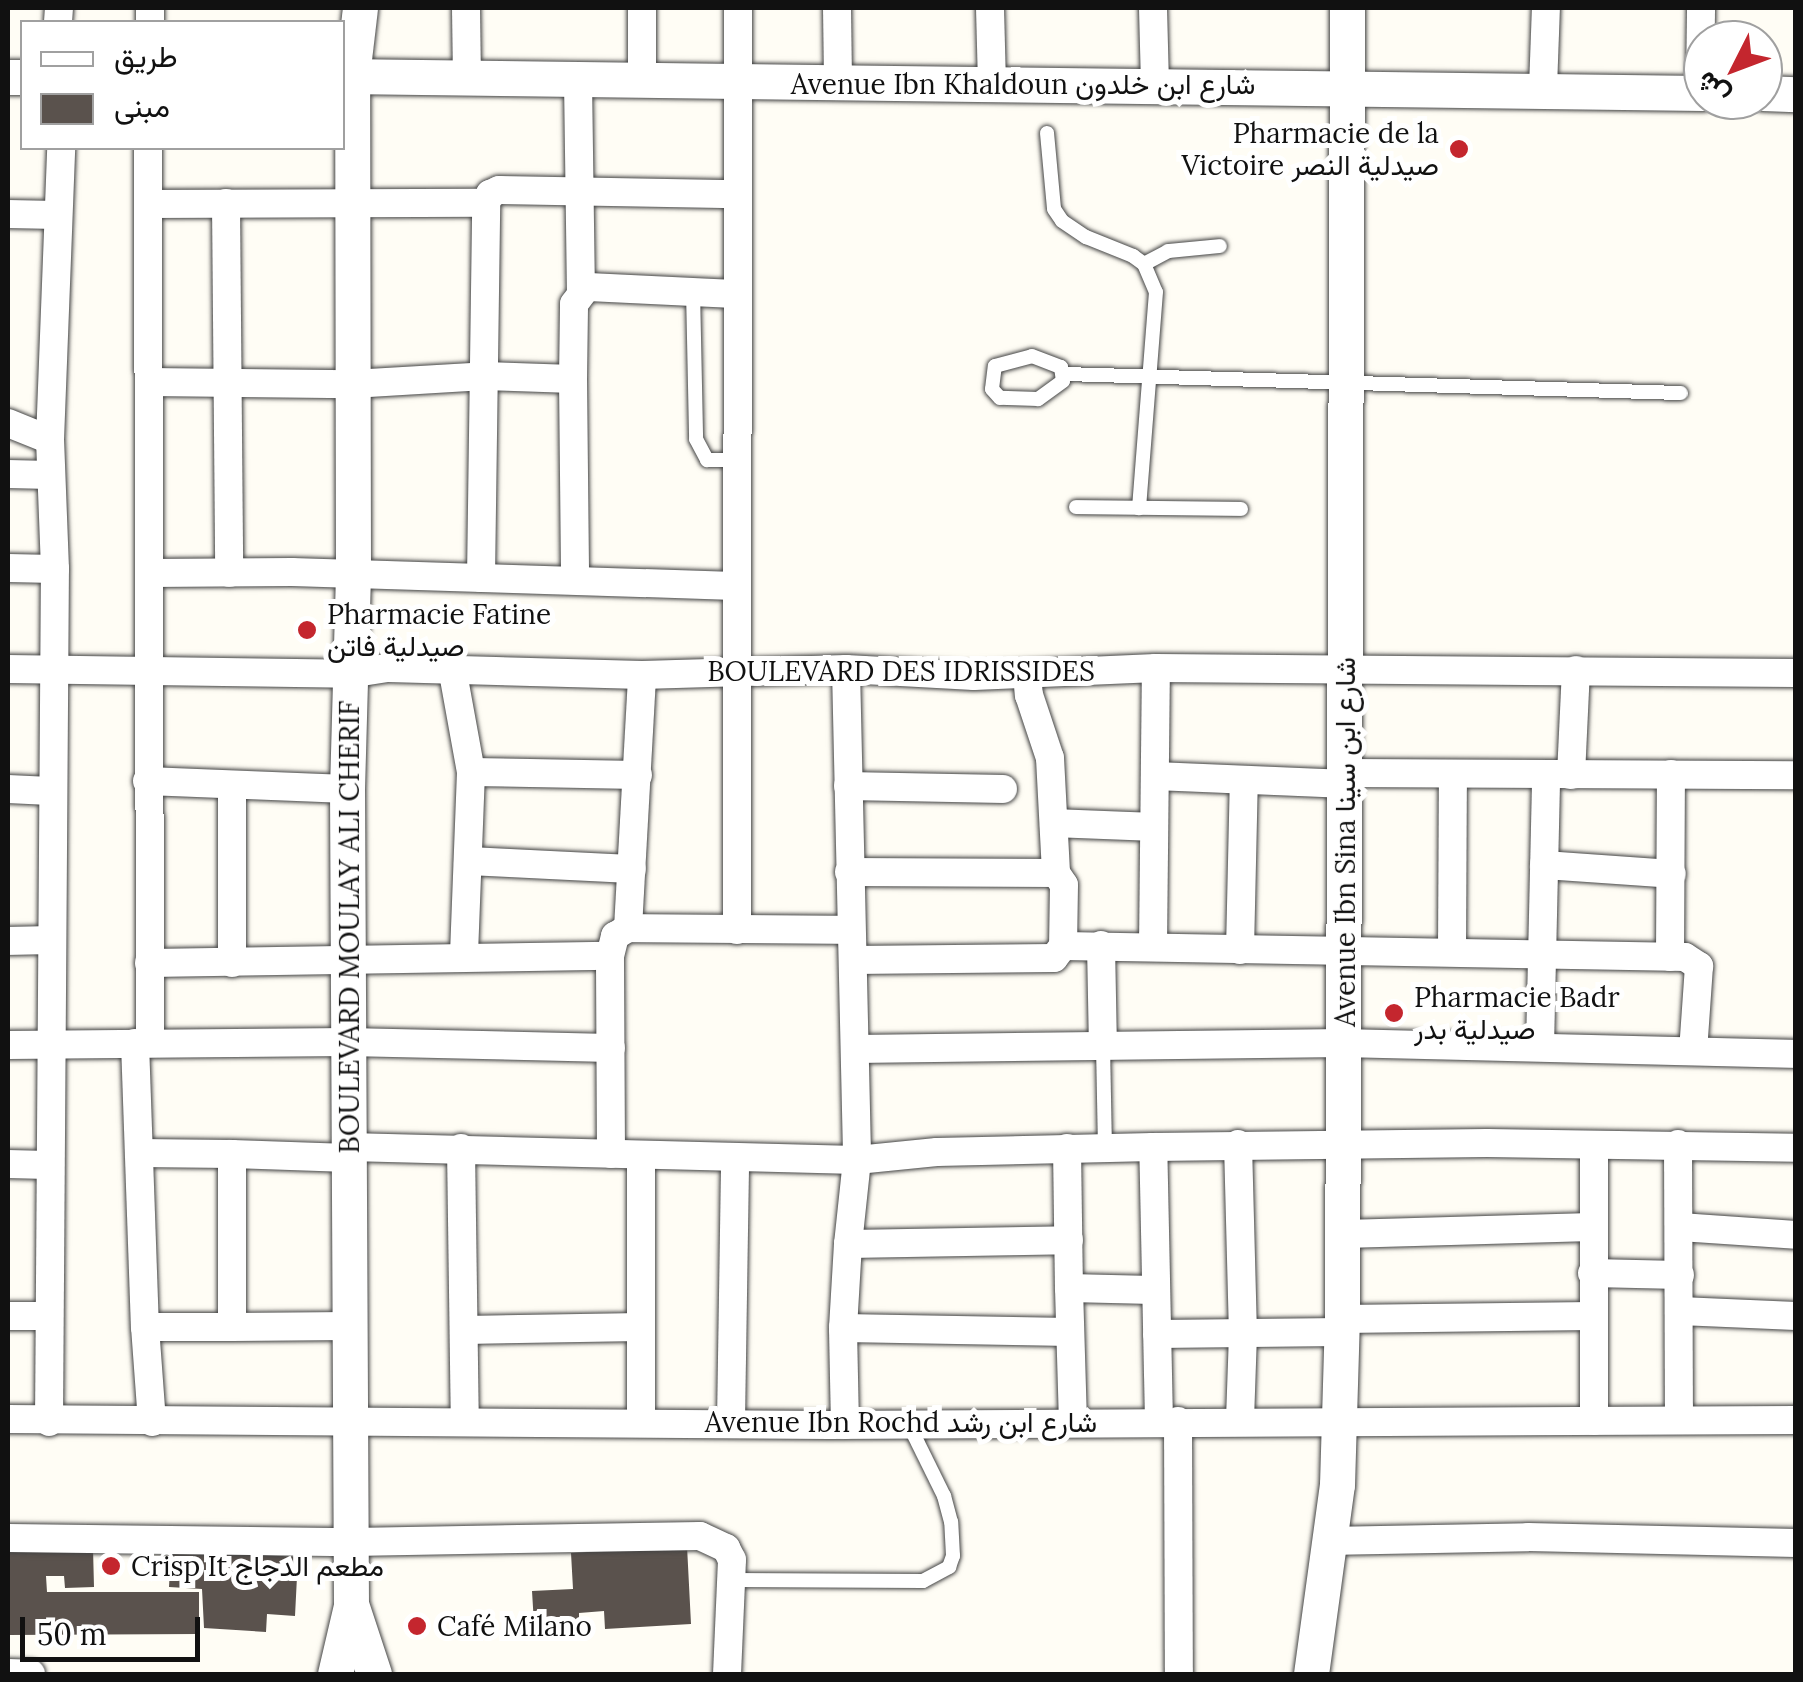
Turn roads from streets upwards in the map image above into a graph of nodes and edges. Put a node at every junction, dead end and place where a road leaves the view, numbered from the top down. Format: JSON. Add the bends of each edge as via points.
{"nodes":[{"id":1,"x":360,"y":8,"type":"edge"},
{"id":2,"x":466,"y":8,"type":"edge"},
{"id":3,"x":642,"y":8,"type":"edge"},
{"id":4,"x":738,"y":8,"type":"edge"},
{"id":5,"x":837,"y":8,"type":"edge"},
{"id":6,"x":990,"y":8,"type":"edge"},
{"id":7,"x":1153,"y":8,"type":"edge"},
{"id":8,"x":1347,"y":8,"type":"edge"},
{"id":9,"x":1546,"y":8,"type":"edge"},
{"id":10,"x":347,"y":76,"type":"edge"},
{"id":11,"x":467,"y":80,"type":"junction"},
{"id":12,"x":578,"y":80,"type":"junction"},
{"id":13,"x":642,"y":81,"type":"junction"},
{"id":14,"x":738,"y":82,"type":"junction"},
{"id":15,"x":838,"y":83,"type":"junction"},
{"id":16,"x":992,"y":84,"type":"junction"},
{"id":17,"x":1154,"y":84,"type":"junction"},
{"id":18,"x":1346,"y":87,"type":"junction"},
{"id":19,"x":1543,"y":88,"type":"junction"},
{"id":20,"x":1683,"y":92,"type":"edge"},
{"id":21,"x":61,"y":150,"type":"edge"},
{"id":22,"x":148,"y":150,"type":"edge"},
{"id":23,"x":579,"y":192,"type":"junction"},
{"id":24,"x":737,"y":194,"type":"junction"},
{"id":25,"x":352,"y":201,"type":"junction"},
{"id":26,"x":226,"y":203,"type":"junction"},
{"id":27,"x":486,"y":203,"type":"junction"},
{"id":28,"x":148,"y":204,"type":"junction"},
{"id":29,"x":8,"y":214,"type":"edge"},
{"id":30,"x":56,"y":214,"type":"junction"},
{"id":31,"x":582,"y":290,"type":"junction"},
{"id":32,"x":736,"y":294,"type":"junction"},
{"id":33,"x":485,"y":376,"type":"junction"},
{"id":34,"x":573,"y":379,"type":"junction"},
{"id":35,"x":229,"y":381,"type":"junction"},
{"id":36,"x":149,"y":382,"type":"junction"},
{"id":37,"x":352,"y":384,"type":"junction"},
{"id":38,"x":8,"y":423,"type":"edge"},
{"id":39,"x":50,"y":440,"type":"junction"},
{"id":40,"x":8,"y":474,"type":"edge"},
{"id":41,"x":52,"y":475,"type":"junction"},
{"id":42,"x":8,"y":568,"type":"edge"},
{"id":43,"x":55,"y":569,"type":"junction"},
{"id":44,"x":150,"y":573,"type":"junction"},
{"id":45,"x":229,"y":573,"type":"junction"},
{"id":46,"x":353,"y":574,"type":"junction"},
{"id":47,"x":481,"y":578,"type":"junction"},
{"id":48,"x":575,"y":580,"type":"junction"},
{"id":49,"x":734,"y":586,"type":"junction"},
{"id":50,"x":8,"y":668,"type":"edge"},
{"id":51,"x":1156,"y":668,"type":"junction"},
{"id":52,"x":846,"y":669,"type":"junction"},
{"id":53,"x":51,"y":670,"type":"junction"},
{"id":54,"x":1345,"y":670,"type":"junction"},
{"id":55,"x":1576,"y":670,"type":"junction"},
{"id":56,"x":734,"y":671,"type":"junction"},
{"id":57,"x":146,"y":673,"type":"junction"},
{"id":58,"x":453,"y":673,"type":"junction"},
{"id":59,"x":1796,"y":673,"type":"edge"},
{"id":60,"x":349,"y":674,"type":"junction"},
{"id":61,"x":1027,"y":674,"type":"junction"},
{"id":62,"x":642,"y":675,"type":"junction"},
{"id":63,"x":471,"y":772,"type":"junction"},
{"id":64,"x":1672,"y":774,"type":"junction"},
{"id":65,"x":638,"y":775,"type":"junction"},
{"id":66,"x":1558,"y":775,"type":"junction"},
{"id":67,"x":1796,"y":775,"type":"edge"},
{"id":68,"x":1155,"y":776,"type":"junction"},
{"id":69,"x":1453,"y":776,"type":"junction"},
{"id":70,"x":1347,"y":779,"type":"junction"},
{"id":71,"x":1244,"y":780,"type":"junction"},
{"id":72,"x":147,"y":781,"type":"junction"},
{"id":73,"x":232,"y":785,"type":"junction"},
{"id":74,"x":848,"y":786,"type":"junction"},
{"id":75,"x":347,"y":788,"type":"junction"},
{"id":76,"x":8,"y":790,"type":"edge"},
{"id":77,"x":1003,"y":790,"type":"dead end"},
{"id":78,"x":50,"y":791,"type":"junction"},
{"id":79,"x":1054,"y":823,"type":"junction"},
{"id":80,"x":1154,"y":827,"type":"junction"},
{"id":81,"x":468,"y":861,"type":"junction"},
{"id":82,"x":1544,"y":864,"type":"junction"},
{"id":83,"x":632,"y":869,"type":"junction"},
{"id":84,"x":849,"y":872,"type":"junction"},
{"id":85,"x":1056,"y":874,"type":"junction"},
{"id":86,"x":1672,"y":874,"type":"junction"},
{"id":87,"x":628,"y":928,"type":"junction"},
{"id":88,"x":737,"y":930,"type":"junction"},
{"id":89,"x":851,"y":930,"type":"junction"},
{"id":90,"x":50,"y":940,"type":"junction"},
{"id":91,"x":8,"y":941,"type":"edge"},
{"id":92,"x":1101,"y":945,"type":"junction"},
{"id":93,"x":1063,"y":946,"type":"junction"},
{"id":94,"x":1153,"y":947,"type":"junction"},
{"id":95,"x":1240,"y":950,"type":"junction"},
{"id":96,"x":1346,"y":951,"type":"junction"},
{"id":97,"x":1452,"y":952,"type":"junction"},
{"id":98,"x":1544,"y":953,"type":"junction"},
{"id":99,"x":464,"y":955,"type":"junction"},
{"id":100,"x":610,"y":956,"type":"junction"},
{"id":101,"x":1670,"y":957,"type":"junction"},
{"id":102,"x":350,"y":958,"type":"junction"},
{"id":103,"x":853,"y":960,"type":"junction"},
{"id":104,"x":232,"y":963,"type":"junction"},
{"id":105,"x":149,"y":964,"type":"junction"},
{"id":106,"x":348,"y":1042,"type":"junction"},
{"id":107,"x":143,"y":1043,"type":"junction"},
{"id":108,"x":1346,"y":1043,"type":"junction"},
{"id":109,"x":8,"y":1045,"type":"edge"},
{"id":110,"x":50,"y":1045,"type":"junction"},
{"id":111,"x":1103,"y":1045,"type":"junction"},
{"id":112,"x":1540,"y":1047,"type":"junction"},
{"id":113,"x":611,"y":1048,"type":"junction"},
{"id":114,"x":854,"y":1049,"type":"junction"},
{"id":115,"x":1694,"y":1052,"type":"junction"},
{"id":116,"x":1796,"y":1054,"type":"edge"},
{"id":117,"x":1238,"y":1144,"type":"junction"},
{"id":118,"x":1678,"y":1144,"type":"junction"},
{"id":119,"x":1344,"y":1145,"type":"junction"},
{"id":120,"x":1594,"y":1146,"type":"junction"},
{"id":121,"x":1153,"y":1147,"type":"junction"},
{"id":122,"x":461,"y":1148,"type":"junction"},
{"id":123,"x":1066,"y":1148,"type":"junction"},
{"id":124,"x":1796,"y":1148,"type":"edge"},
{"id":125,"x":349,"y":1152,"type":"junction"},
{"id":126,"x":139,"y":1153,"type":"junction"},
{"id":127,"x":232,"y":1154,"type":"junction"},
{"id":128,"x":611,"y":1154,"type":"junction"},
{"id":129,"x":641,"y":1156,"type":"junction"},
{"id":130,"x":734,"y":1160,"type":"junction"},
{"id":131,"x":857,"y":1160,"type":"junction"},
{"id":132,"x":8,"y":1164,"type":"edge"},
{"id":133,"x":48,"y":1165,"type":"junction"},
{"id":134,"x":1680,"y":1227,"type":"junction"},
{"id":135,"x":1592,"y":1228,"type":"junction"},
{"id":136,"x":1344,"y":1234,"type":"junction"},
{"id":137,"x":1796,"y":1235,"type":"edge"},
{"id":138,"x":1069,"y":1240,"type":"junction"},
{"id":139,"x":848,"y":1244,"type":"junction"},
{"id":140,"x":1592,"y":1273,"type":"junction"},
{"id":141,"x":1680,"y":1275,"type":"junction"},
{"id":142,"x":1070,"y":1288,"type":"junction"},
{"id":143,"x":1153,"y":1290,"type":"junction"},
{"id":144,"x":1680,"y":1310,"type":"junction"},
{"id":145,"x":8,"y":1316,"type":"edge"},
{"id":146,"x":48,"y":1316,"type":"junction"},
{"id":147,"x":1592,"y":1316,"type":"junction"},
{"id":148,"x":1796,"y":1316,"type":"edge"},
{"id":149,"x":1342,"y":1325,"type":"junction"},
{"id":150,"x":349,"y":1326,"type":"junction"},
{"id":151,"x":144,"y":1327,"type":"junction"},
{"id":152,"x":232,"y":1327,"type":"junction"},
{"id":153,"x":641,"y":1328,"type":"junction"},
{"id":154,"x":843,"y":1328,"type":"junction"},
{"id":155,"x":464,"y":1330,"type":"junction"},
{"id":156,"x":1070,"y":1332,"type":"junction"},
{"id":157,"x":1156,"y":1334,"type":"junction"},
{"id":158,"x":1244,"y":1334,"type":"junction"},
{"id":159,"x":8,"y":1419,"type":"edge"},
{"id":160,"x":465,"y":1420,"type":"junction"},
{"id":161,"x":641,"y":1420,"type":"junction"},
{"id":162,"x":1240,"y":1420,"type":"junction"},
{"id":163,"x":1678,"y":1420,"type":"junction"},
{"id":164,"x":1796,"y":1420,"type":"edge"},
{"id":165,"x":1339,"y":1421,"type":"junction"},
{"id":166,"x":1594,"y":1421,"type":"junction"},
{"id":167,"x":49,"y":1422,"type":"junction"},
{"id":168,"x":152,"y":1422,"type":"junction"},
{"id":169,"x":353,"y":1422,"type":"junction"},
{"id":170,"x":731,"y":1422,"type":"junction"},
{"id":171,"x":1168,"y":1422,"type":"junction"},
{"id":172,"x":1072,"y":1423,"type":"junction"},
{"id":173,"x":846,"y":1424,"type":"junction"},
{"id":174,"x":8,"y":1538,"type":"edge"},
{"id":175,"x":1328,"y":1541,"type":"junction"},
{"id":176,"x":352,"y":1542,"type":"junction"},
{"id":177,"x":1796,"y":1543,"type":"edge"},
{"id":178,"x":351,"y":1606,"type":"junction"},
{"id":179,"x":8,"y":1673,"type":"edge"},
{"id":180,"x":31,"y":1674,"type":"edge"},
{"id":181,"x":335,"y":1674,"type":"edge"},
{"id":182,"x":374,"y":1674,"type":"edge"},
{"id":183,"x":727,"y":1674,"type":"edge"},
{"id":184,"x":1179,"y":1674,"type":"edge"},
{"id":185,"x":1312,"y":1674,"type":"edge"}],
"edges":[{"from":1,"to":10,"type":"street","name":"BOULEVARD MOULAY ALI CHERIF"},
{"from":2,"to":11,"type":"street"},
{"from":3,"to":13,"type":"street"},
{"from":4,"to":14,"type":"street"},
{"from":5,"to":15,"type":"street"},
{"from":6,"to":16,"type":"street"},
{"from":7,"to":17,"type":"street"},
{"from":8,"to":18,"type":"street","name":"Avenue Ibn Sina شارع ابن سينا"},
{"from":9,"to":19,"type":"street"},
{"from":10,"to":11,"type":"street","name":"Avenue Ibn Khaldoun شارع ابن خلدون"},
{"from":10,"to":25,"type":"street","name":"BOULEVARD MOULAY ALI CHERIF"},
{"from":11,"to":12,"type":"street","name":"Avenue Ibn Khaldoun شارع ابن خلدون"},
{"from":12,"to":13,"type":"street","name":"Avenue Ibn Khaldoun شارع ابن خلدون"},
{"from":12,"to":23,"type":"street"},
{"from":13,"to":14,"type":"street","name":"Avenue Ibn Khaldoun شارع ابن خلدون"},
{"from":14,"to":15,"type":"street","name":"Avenue Ibn Khaldoun شارع ابن خلدون"},
{"from":14,"to":24,"type":"street"},
{"from":15,"to":16,"type":"street","name":"Avenue Ibn Khaldoun شارع ابن خلدون"},
{"from":16,"to":17,"type":"street","name":"Avenue Ibn Khaldoun شارع ابن خلدون"},
{"from":17,"to":18,"type":"street","name":"Avenue Ibn Khaldoun شارع ابن خلدون"},
{"from":18,"to":19,"type":"street","name":"Avenue Ibn Khaldoun شارع ابن خلدون"},
{"from":18,"to":54,"type":"street","name":"Avenue Ibn Sina شارع ابن سينا"},
{"from":19,"to":20,"type":"street","name":"Avenue Ibn Khaldoun شارع ابن خلدون"},
{"from":21,"to":30,"type":"street"},
{"from":22,"to":28,"type":"street"},
{"from":23,"to":24,"type":"street"},
{"from":23,"to":27,"type":"street","via":[[499,190]]},
{"from":23,"to":31,"type":"street"},
{"from":24,"to":32,"type":"street"},
{"from":25,"to":26,"type":"street"},
{"from":25,"to":27,"type":"street"},
{"from":25,"to":37,"type":"street","name":"BOULEVARD MOULAY ALI CHERIF"},
{"from":26,"to":28,"type":"street"},
{"from":26,"to":35,"type":"street"},
{"from":27,"to":33,"type":"street"},
{"from":28,"to":36,"type":"street"},
{"from":29,"to":30,"type":"street"},
{"from":30,"to":39,"type":"street"},
{"from":31,"to":32,"type":"street","via":[[595,285]]},
{"from":31,"to":34,"type":"street","via":[[574,304]]},
{"from":32,"to":49,"type":"street"},
{"from":33,"to":34,"type":"street"},
{"from":33,"to":37,"type":"street"},
{"from":33,"to":47,"type":"street"},
{"from":34,"to":48,"type":"street"},
{"from":35,"to":36,"type":"street"},
{"from":35,"to":37,"type":"street"},
{"from":35,"to":45,"type":"street"},
{"from":36,"to":44,"type":"street"},
{"from":37,"to":46,"type":"street","name":"BOULEVARD MOULAY ALI CHERIF"},
{"from":38,"to":39,"type":"street"},
{"from":39,"to":41,"type":"street"},
{"from":40,"to":41,"type":"street"},
{"from":41,"to":43,"type":"street"},
{"from":42,"to":43,"type":"street"},
{"from":43,"to":53,"type":"street"},
{"from":44,"to":45,"type":"street"},
{"from":44,"to":57,"type":"street"},
{"from":45,"to":46,"type":"street"},
{"from":46,"to":47,"type":"street"},
{"from":46,"to":60,"type":"street","name":"BOULEVARD MOULAY ALI CHERIF"},
{"from":47,"to":48,"type":"street"},
{"from":48,"to":49,"type":"street"},
{"from":49,"to":56,"type":"street"},
{"from":50,"to":53,"type":"street","name":"BOULEVARD DES IDRISSIDES"},
{"from":51,"to":54,"type":"street","name":"BOULEVARD DES IDRISSIDES"},
{"from":51,"to":61,"type":"street","name":"BOULEVARD DES IDRISSIDES"},
{"from":51,"to":68,"type":"street"},
{"from":52,"to":56,"type":"street","name":"BOULEVARD DES IDRISSIDES"},
{"from":52,"to":61,"type":"street","name":"BOULEVARD DES IDRISSIDES"},
{"from":52,"to":74,"type":"street"},
{"from":53,"to":57,"type":"street","name":"BOULEVARD DES IDRISSIDES"},
{"from":53,"to":78,"type":"street"},
{"from":54,"to":55,"type":"street","name":"BOULEVARD DES IDRISSIDES"},
{"from":54,"to":70,"type":"street","name":"Avenue Ibn Sina شارع ابن سينا"},
{"from":55,"to":59,"type":"street","name":"BOULEVARD DES IDRISSIDES"},
{"from":55,"to":66,"type":"street"},
{"from":56,"to":62,"type":"street","name":"BOULEVARD DES IDRISSIDES"},
{"from":56,"to":88,"type":"street"},
{"from":57,"to":60,"type":"street","name":"BOULEVARD DES IDRISSIDES"},
{"from":57,"to":72,"type":"street"},
{"from":58,"to":60,"type":"street","name":"BOULEVARD DES IDRISSIDES","via":[[388,668]]},
{"from":58,"to":62,"type":"street","name":"BOULEVARD DES IDRISSIDES"},
{"from":58,"to":63,"type":"street"},
{"from":60,"to":75,"type":"street","name":"BOULEVARD MOULAY ALI CHERIF"},
{"from":61,"to":79,"type":"street","via":[[1050,758]]},
{"from":62,"to":65,"type":"street"},
{"from":63,"to":65,"type":"street"},
{"from":63,"to":81,"type":"street"},
{"from":64,"to":66,"type":"street"},
{"from":64,"to":67,"type":"street"},
{"from":64,"to":86,"type":"street"},
{"from":65,"to":83,"type":"street"},
{"from":66,"to":69,"type":"street"},
{"from":66,"to":82,"type":"street"},
{"from":68,"to":71,"type":"street"},
{"from":68,"to":80,"type":"street"},
{"from":69,"to":70,"type":"street"},
{"from":69,"to":97,"type":"street"},
{"from":70,"to":71,"type":"street"},
{"from":70,"to":96,"type":"street","name":"Avenue Ibn Sina شارع ابن سينا"},
{"from":71,"to":95,"type":"street"},
{"from":72,"to":73,"type":"street"},
{"from":72,"to":105,"type":"street"},
{"from":73,"to":75,"type":"street"},
{"from":73,"to":104,"type":"street"},
{"from":74,"to":77,"type":"street"},
{"from":74,"to":84,"type":"street"},
{"from":75,"to":102,"type":"street","name":"BOULEVARD MOULAY ALI CHERIF"},
{"from":76,"to":78,"type":"street"},
{"from":78,"to":90,"type":"street"},
{"from":79,"to":80,"type":"street"},
{"from":79,"to":85,"type":"street"},
{"from":80,"to":94,"type":"street"},
{"from":81,"to":83,"type":"street"},
{"from":81,"to":99,"type":"street"},
{"from":82,"to":86,"type":"street"},
{"from":82,"to":98,"type":"street"},
{"from":83,"to":87,"type":"street"},
{"from":84,"to":85,"type":"street"},
{"from":84,"to":89,"type":"street"},
{"from":85,"to":93,"type":"street","via":[[1064,885]]},
{"from":86,"to":101,"type":"street"},
{"from":87,"to":88,"type":"street"},
{"from":87,"to":100,"type":"street","via":[[614,936]]},
{"from":88,"to":89,"type":"street"},
{"from":89,"to":103,"type":"street"},
{"from":90,"to":91,"type":"street"},
{"from":90,"to":110,"type":"street"},
{"from":92,"to":93,"type":"street"},
{"from":92,"to":94,"type":"street"},
{"from":92,"to":111,"type":"street"},
{"from":93,"to":103,"type":"street","via":[[1049,959]]},
{"from":94,"to":95,"type":"street"},
{"from":95,"to":96,"type":"street"},
{"from":96,"to":97,"type":"street"},
{"from":96,"to":108,"type":"street","name":"Avenue Ibn Sina شارع ابن سينا"},
{"from":97,"to":98,"type":"street"},
{"from":98,"to":101,"type":"street"},
{"from":98,"to":112,"type":"street"},
{"from":99,"to":100,"type":"street"},
{"from":99,"to":102,"type":"street"},
{"from":100,"to":113,"type":"street"},
{"from":101,"to":115,"type":"street","via":[[1699,966]]},
{"from":102,"to":104,"type":"street"},
{"from":102,"to":106,"type":"street","name":"BOULEVARD MOULAY ALI CHERIF"},
{"from":103,"to":114,"type":"street"},
{"from":104,"to":105,"type":"street"},
{"from":105,"to":107,"type":"street"},
{"from":106,"to":107,"type":"street"},
{"from":106,"to":113,"type":"street"},
{"from":106,"to":125,"type":"street","name":"BOULEVARD MOULAY ALI CHERIF"},
{"from":107,"to":110,"type":"street"},
{"from":107,"to":126,"type":"street"},
{"from":108,"to":111,"type":"street"},
{"from":108,"to":112,"type":"street"},
{"from":108,"to":119,"type":"street","name":"Avenue Ibn Sina شارع ابن سينا"},
{"from":109,"to":110,"type":"street"},
{"from":110,"to":133,"type":"street"},
{"from":111,"to":114,"type":"street"},
{"from":112,"to":115,"type":"street"},
{"from":113,"to":128,"type":"street"},
{"from":114,"to":131,"type":"street"},
{"from":115,"to":116,"type":"street"},
{"from":117,"to":119,"type":"street"},
{"from":117,"to":121,"type":"street"},
{"from":117,"to":158,"type":"street"},
{"from":118,"to":120,"type":"street"},
{"from":118,"to":124,"type":"street"},
{"from":118,"to":134,"type":"street"},
{"from":119,"to":120,"type":"street"},
{"from":119,"to":136,"type":"street","name":"Avenue Ibn Sina شارع ابن سينا"},
{"from":120,"to":135,"type":"street"},
{"from":121,"to":123,"type":"street"},
{"from":121,"to":143,"type":"street"},
{"from":122,"to":125,"type":"street"},
{"from":122,"to":128,"type":"street"},
{"from":122,"to":155,"type":"street"},
{"from":123,"to":131,"type":"street"},
{"from":123,"to":138,"type":"street"},
{"from":125,"to":127,"type":"street"},
{"from":125,"to":150,"type":"street","name":"BOULEVARD MOULAY ALI CHERIF"},
{"from":126,"to":127,"type":"street"},
{"from":126,"to":151,"type":"street"},
{"from":127,"to":152,"type":"street"},
{"from":128,"to":129,"type":"street"},
{"from":129,"to":130,"type":"street"},
{"from":129,"to":153,"type":"street"},
{"from":130,"to":131,"type":"street"},
{"from":130,"to":170,"type":"street"},
{"from":131,"to":139,"type":"street"},
{"from":132,"to":133,"type":"street"},
{"from":133,"to":146,"type":"street"},
{"from":134,"to":137,"type":"street"},
{"from":134,"to":141,"type":"street"},
{"from":135,"to":136,"type":"street"},
{"from":135,"to":140,"type":"street"},
{"from":136,"to":149,"type":"street","name":"Avenue Ibn Sina شارع ابن سينا"},
{"from":138,"to":139,"type":"street"},
{"from":138,"to":142,"type":"street"},
{"from":139,"to":154,"type":"street"},
{"from":140,"to":141,"type":"street"},
{"from":140,"to":147,"type":"street"},
{"from":141,"to":144,"type":"street"},
{"from":142,"to":143,"type":"street"},
{"from":142,"to":156,"type":"street"},
{"from":143,"to":157,"type":"street"},
{"from":144,"to":148,"type":"street"},
{"from":144,"to":163,"type":"street"},
{"from":145,"to":146,"type":"street"},
{"from":146,"to":167,"type":"street"},
{"from":147,"to":149,"type":"street"},
{"from":147,"to":166,"type":"street"},
{"from":149,"to":158,"type":"street"},
{"from":149,"to":165,"type":"street","name":"Avenue Ibn Sina شارع ابن سينا"},
{"from":150,"to":152,"type":"street"},
{"from":150,"to":169,"type":"street","name":"BOULEVARD MOULAY ALI CHERIF"},
{"from":151,"to":152,"type":"street"},
{"from":151,"to":168,"type":"street"},
{"from":153,"to":155,"type":"street"},
{"from":153,"to":161,"type":"street"},
{"from":154,"to":156,"type":"street"},
{"from":154,"to":173,"type":"street"},
{"from":155,"to":160,"type":"street"},
{"from":156,"to":172,"type":"street"},
{"from":157,"to":158,"type":"street"},
{"from":157,"to":171,"type":"street"},
{"from":158,"to":162,"type":"street"},
{"from":159,"to":167,"type":"street","name":"Avenue Ibn Rochd شارع ابن رشد"},
{"from":160,"to":161,"type":"street","name":"Avenue Ibn Rochd شارع ابن رشد"},
{"from":160,"to":169,"type":"street","name":"Avenue Ibn Rochd شارع ابن رشد"},
{"from":161,"to":170,"type":"street","name":"Avenue Ibn Rochd شارع ابن رشد"},
{"from":162,"to":165,"type":"street","name":"Avenue Ibn Rochd شارع ابن رشد"},
{"from":162,"to":171,"type":"street","name":"Avenue Ibn Rochd شارع ابن رشد"},
{"from":163,"to":164,"type":"street","name":"Avenue Ibn Rochd شارع ابن رشد"},
{"from":163,"to":166,"type":"street","name":"Avenue Ibn Rochd شارع ابن رشد"},
{"from":165,"to":166,"type":"street","name":"Avenue Ibn Rochd شارع ابن رشد"},
{"from":165,"to":175,"type":"street","name":"Avenue Ibn Sina شارع ابن سينا"},
{"from":167,"to":168,"type":"street","name":"Avenue Ibn Rochd شارع ابن رشد"},
{"from":168,"to":169,"type":"street","name":"Avenue Ibn Rochd شارع ابن رشد"},
{"from":169,"to":176,"type":"street","name":"BOULEVARD MOULAY ALI CHERIF"},
{"from":170,"to":173,"type":"street","name":"Avenue Ibn Rochd شارع ابن رشد"},
{"from":171,"to":172,"type":"street","name":"Avenue Ibn Rochd شارع ابن رشد"},
{"from":171,"to":184,"type":"street"},
{"from":172,"to":173,"type":"street","name":"Avenue Ibn Rochd شارع ابن رشد"},
{"from":174,"to":176,"type":"street"},
{"from":175,"to":177,"type":"street"},
{"from":175,"to":185,"type":"street","name":"Avenue Ibn Sina شارع ابن سينا"},
{"from":176,"to":178,"type":"street","name":"BOULEVARD MOULAY ALI CHERIF"},
{"from":176,"to":183,"type":"street","via":[[700,1536],[726,1548],[732,1560]]},
{"from":178,"to":181,"type":"street","name":"BOULEVARD MOULAY ALI CHERIF"},
{"from":178,"to":182,"type":"street","name":"BOULEVARD MOULAY ALI CHERIF"},
{"from":179,"to":180,"type":"street"}]}
